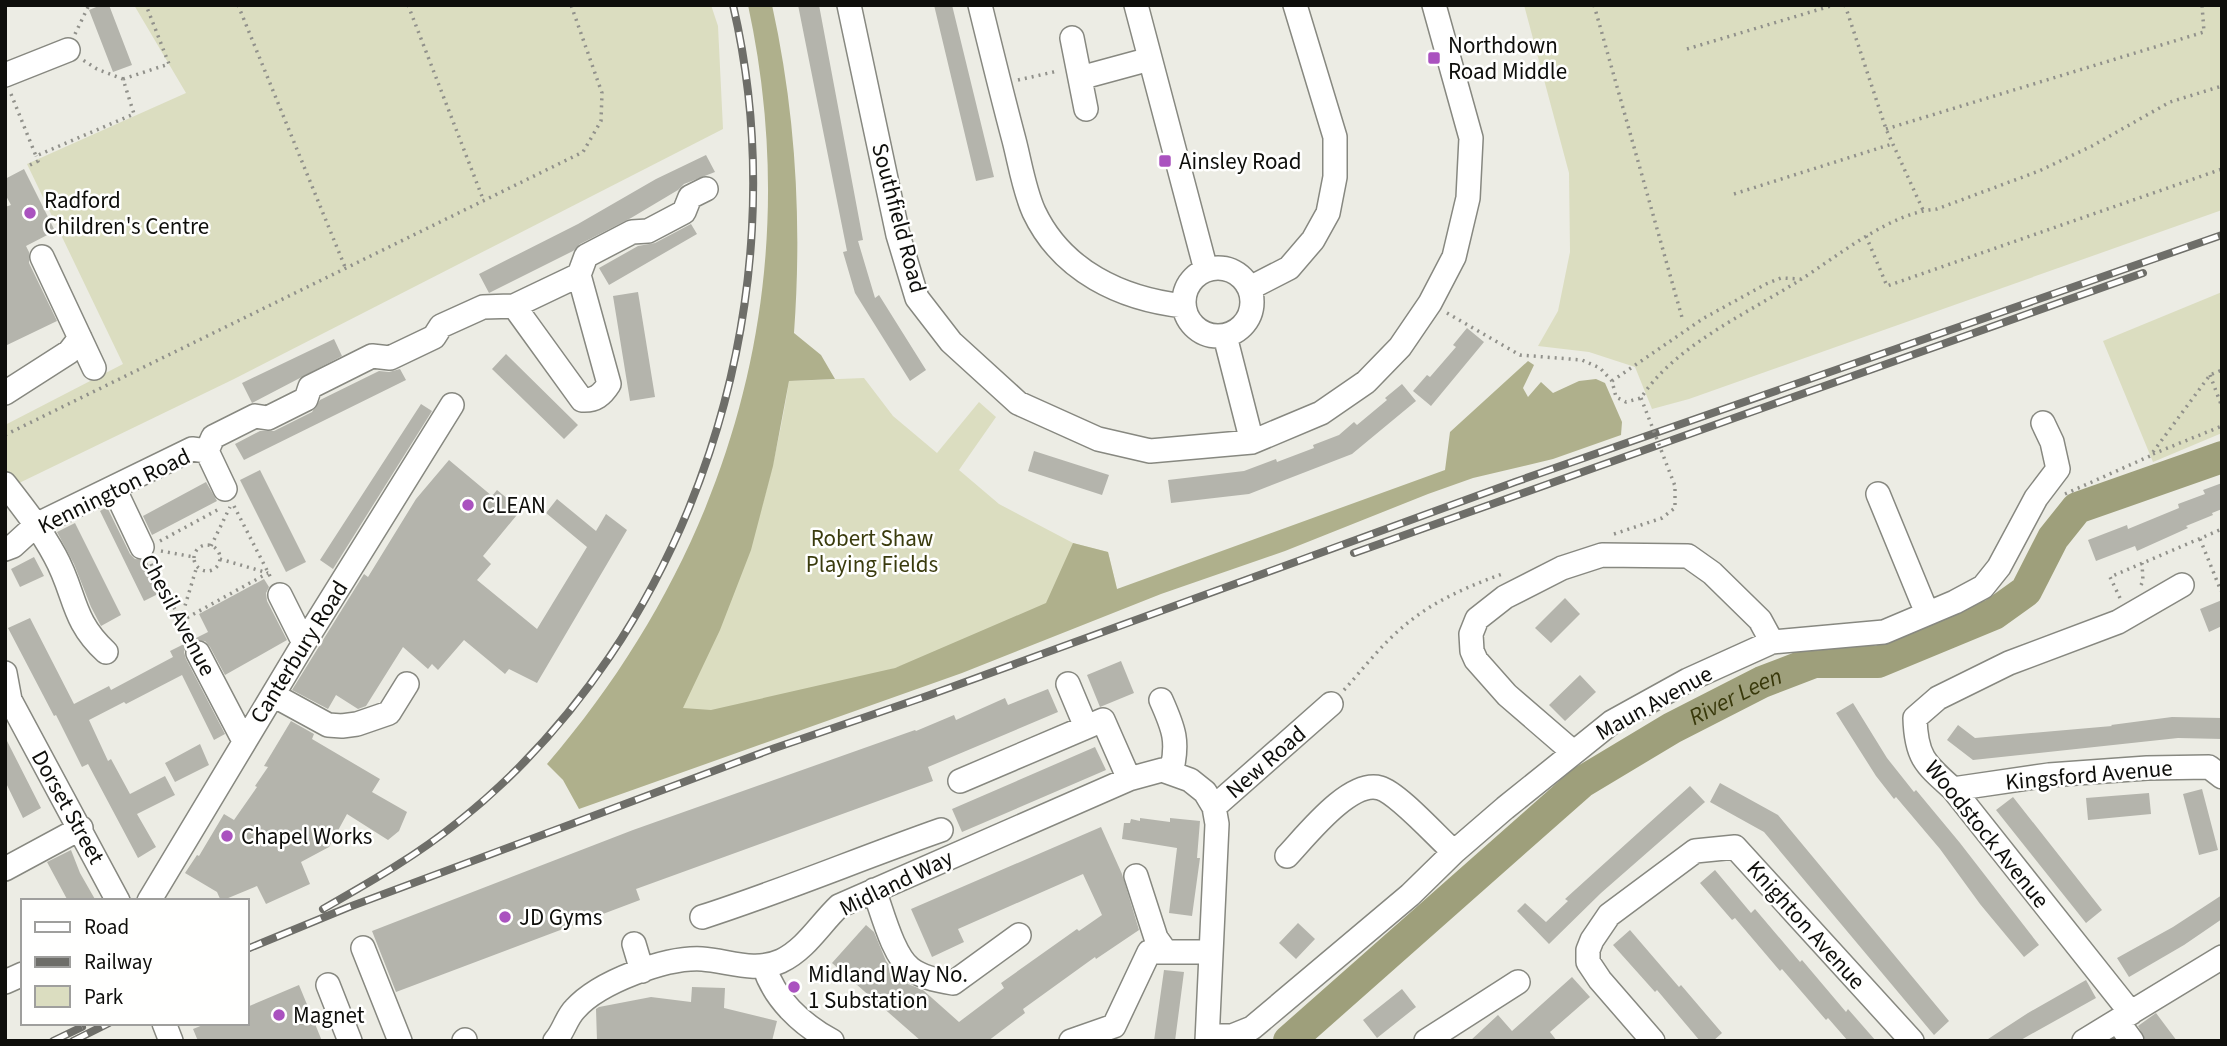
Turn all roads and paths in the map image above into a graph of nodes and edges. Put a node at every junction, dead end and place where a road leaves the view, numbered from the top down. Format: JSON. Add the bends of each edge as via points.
{"nodes":[{"id":1,"x":89,"y":5,"type":"edge"},
{"id":2,"x":146,"y":5,"type":"edge"},
{"id":3,"x":238,"y":5,"type":"edge"},
{"id":4,"x":408,"y":5,"type":"edge"},
{"id":5,"x":571,"y":5,"type":"edge"},
{"id":6,"x":849,"y":5,"type":"edge"},
{"id":7,"x":980,"y":5,"type":"edge"},
{"id":8,"x":1136,"y":5,"type":"edge"},
{"id":9,"x":1295,"y":5,"type":"edge"},
{"id":10,"x":1434,"y":5,"type":"edge"},
{"id":11,"x":1594,"y":5,"type":"edge"},
{"id":12,"x":1835,"y":5,"type":"edge"},
{"id":13,"x":1845,"y":5,"type":"edge"},
{"id":14,"x":2202,"y":5,"type":"edge"},
{"id":15,"x":1072,"y":38,"type":"dead end"},
{"id":16,"x":1687,"y":49,"type":"dead end"},
{"id":17,"x":68,"y":50,"type":"junction"},
{"id":18,"x":1150,"y":59,"type":"junction"},
{"id":19,"x":1078,"y":72,"type":"junction"},
{"id":20,"x":123,"y":79,"type":"junction"},
{"id":21,"x":8,"y":83,"type":"edge"},
{"id":22,"x":1000,"y":85,"type":"junction"},
{"id":23,"x":2222,"y":86,"type":"edge"},
{"id":24,"x":1086,"y":109,"type":"dead end"},
{"id":25,"x":1885,"y":129,"type":"junction"},
{"id":26,"x":1892,"y":144,"type":"junction"},
{"id":27,"x":36,"y":156,"type":"junction"},
{"id":28,"x":30,"y":165,"type":"dead end"},
{"id":29,"x":2222,"y":169,"type":"edge"},
{"id":30,"x":706,"y":189,"type":"dead end"},
{"id":31,"x":1734,"y":194,"type":"dead end"},
{"id":32,"x":484,"y":200,"type":"junction"},
{"id":33,"x":1923,"y":210,"type":"junction"},
{"id":34,"x":1866,"y":236,"type":"junction"},
{"id":35,"x":42,"y":257,"type":"dead end"},
{"id":36,"x":345,"y":267,"type":"junction"},
{"id":37,"x":1206,"y":270,"type":"junction"},
{"id":38,"x":579,"y":275,"type":"junction"},
{"id":39,"x":1801,"y":279,"type":"junction"},
{"id":40,"x":1250,"y":288,"type":"junction"},
{"id":41,"x":1430,"y":303,"type":"junction"},
{"id":42,"x":514,"y":306,"type":"junction"},
{"id":43,"x":1184,"y":306,"type":"junction"},
{"id":44,"x":1683,"y":321,"type":"dead end"},
{"id":45,"x":1225,"y":336,"type":"junction"},
{"id":46,"x":80,"y":338,"type":"junction"},
{"id":47,"x":94,"y":368,"type":"dead end"},
{"id":48,"x":2222,"y":370,"type":"edge"},
{"id":49,"x":2210,"y":375,"type":"junction"},
{"id":50,"x":1612,"y":381,"type":"junction"},
{"id":51,"x":5,"y":393,"type":"edge"},
{"id":52,"x":1641,"y":398,"type":"junction"},
{"id":53,"x":452,"y":405,"type":"dead end"},
{"id":54,"x":2222,"y":407,"type":"edge"},
{"id":55,"x":2222,"y":426,"type":"edge"},
{"id":56,"x":2054,"y":434,"type":"dead end"},
{"id":57,"x":5,"y":435,"type":"edge"},
{"id":58,"x":1252,"y":442,"type":"junction"},
{"id":59,"x":207,"y":451,"type":"junction"},
{"id":60,"x":2153,"y":454,"type":"dead end"},
{"id":61,"x":5,"y":484,"type":"edge"},
{"id":62,"x":1675,"y":486,"type":"dead end"},
{"id":63,"x":114,"y":488,"type":"junction"},
{"id":64,"x":229,"y":495,"type":"junction"},
{"id":65,"x":2036,"y":498,"type":"junction"},
{"id":66,"x":1886,"y":499,"type":"dead end"},
{"id":67,"x":36,"y":525,"type":"junction"},
{"id":68,"x":2222,"y":528,"type":"edge"},
{"id":69,"x":2200,"y":539,"type":"junction"},
{"id":70,"x":211,"y":546,"type":"junction"},
{"id":71,"x":144,"y":547,"type":"junction"},
{"id":72,"x":5,"y":550,"type":"edge"},
{"id":73,"x":194,"y":557,"type":"junction"},
{"id":74,"x":220,"y":559,"type":"junction"},
{"id":75,"x":197,"y":565,"type":"junction"},
{"id":76,"x":2182,"y":585,"type":"dead end"},
{"id":77,"x":1461,"y":590,"type":"dead end"},
{"id":78,"x":2221,"y":591,"type":"edge"},
{"id":79,"x":280,"y":595,"type":"joint"},
{"id":80,"x":1927,"y":613,"type":"junction"},
{"id":81,"x":2129,"y":616,"type":"junction"},
{"id":82,"x":181,"y":621,"type":"junction"},
{"id":83,"x":1772,"y":642,"type":"junction"},
{"id":84,"x":304,"y":643,"type":"junction"},
{"id":85,"x":106,"y":652,"type":"dead end"},
{"id":86,"x":198,"y":653,"type":"joint"},
{"id":87,"x":5,"y":673,"type":"edge"},
{"id":88,"x":407,"y":684,"type":"dead end"},
{"id":89,"x":1068,"y":684,"type":"dead end"},
{"id":90,"x":273,"y":695,"type":"junction"},
{"id":91,"x":1161,"y":700,"type":"dead end"},
{"id":92,"x":1331,"y":704,"type":"joint"},
{"id":93,"x":1086,"y":727,"type":"junction"},
{"id":94,"x":244,"y":741,"type":"junction"},
{"id":95,"x":1573,"y":752,"type":"junction"},
{"id":96,"x":1171,"y":773,"type":"junction"},
{"id":97,"x":2222,"y":777,"type":"edge"},
{"id":98,"x":1129,"y":779,"type":"junction"},
{"id":99,"x":960,"y":780,"type":"dead end"},
{"id":100,"x":1953,"y":789,"type":"junction"},
{"id":101,"x":1214,"y":807,"type":"junction"},
{"id":102,"x":81,"y":828,"type":"junction"},
{"id":103,"x":941,"y":830,"type":"dead end"},
{"id":104,"x":890,"y":848,"type":"junction"},
{"id":105,"x":1454,"y":852,"type":"junction"},
{"id":106,"x":1287,"y":856,"type":"dead end"},
{"id":107,"x":5,"y":869,"type":"edge"},
{"id":108,"x":823,"y":873,"type":"junction"},
{"id":109,"x":1136,"y":876,"type":"dead end"},
{"id":110,"x":902,"y":877,"type":"junction"},
{"id":111,"x":873,"y":890,"type":"junction"},
{"id":112,"x":117,"y":899,"type":"edge"},
{"id":113,"x":150,"y":899,"type":"edge"},
{"id":114,"x":839,"y":906,"type":"junction"},
{"id":115,"x":702,"y":917,"type":"dead end"},
{"id":116,"x":1019,"y":935,"type":"dead end"},
{"id":117,"x":634,"y":944,"type":"dead end"},
{"id":118,"x":363,"y":947,"type":"dead end"},
{"id":119,"x":1167,"y":952,"type":"junction"},
{"id":120,"x":1210,"y":953,"type":"junction"},
{"id":121,"x":2220,"y":962,"type":"edge"},
{"id":122,"x":764,"y":966,"type":"junction"},
{"id":123,"x":642,"y":971,"type":"junction"},
{"id":124,"x":21,"y":975,"type":"edge"},
{"id":125,"x":5,"y":982,"type":"edge"},
{"id":126,"x":1518,"y":982,"type":"dead end"},
{"id":127,"x":328,"y":985,"type":"dead end"},
{"id":128,"x":2124,"y":1017,"type":"junction"},
{"id":129,"x":1434,"y":1036,"type":"edge"},
{"id":130,"x":1208,"y":1038,"type":"edge"},
{"id":131,"x":350,"y":1041,"type":"edge"},
{"id":132,"x":400,"y":1041,"type":"edge"},
{"id":133,"x":555,"y":1041,"type":"edge"},
{"id":134,"x":832,"y":1041,"type":"edge"},
{"id":135,"x":1070,"y":1041,"type":"edge"},
{"id":136,"x":1653,"y":1041,"type":"edge"},
{"id":137,"x":1912,"y":1041,"type":"edge"},
{"id":138,"x":2084,"y":1041,"type":"edge"},
{"id":139,"x":2132,"y":1041,"type":"edge"}],
"edges":[{"from":1,"to":17,"type":"path"},
{"from":2,"to":20,"type":"path","via":[[169,64]]},
{"from":3,"to":36,"type":"path"},
{"from":4,"to":32,"type":"path"},
{"from":5,"to":32,"type":"path","via":[[602,93],[601,121],[583,152]]},
{"from":6,"to":58,"type":"street","name":"Southfield Road","via":[[898,235],[917,298],[951,342],[1018,404],[1098,439],[1150,451]]},
{"from":7,"to":22,"type":"street"},
{"from":8,"to":18,"type":"street"},
{"from":9,"to":40,"type":"street","via":[[1335,137],[1335,177],[1328,213],[1313,240],[1289,268]]},
{"from":10,"to":41,"type":"street","name":"Southfield Road","via":[[1471,138],[1468,198],[1454,257]]},
{"from":11,"to":44,"type":"path"},
{"from":12,"to":16,"type":"path"},
{"from":13,"to":25,"type":"path"},
{"from":14,"to":25,"type":"path","via":[[2204,32]]},
{"from":15,"to":19,"type":"street"},
{"from":17,"to":20,"type":"path"},
{"from":17,"to":21,"type":"street"},
{"from":18,"to":19,"type":"street"},
{"from":18,"to":37,"type":"street"},
{"from":19,"to":22,"type":"path"},
{"from":19,"to":24,"type":"street"},
{"from":20,"to":27,"type":"path","via":[[134,114]]},
{"from":21,"to":27,"type":"path"},
{"from":22,"to":43,"type":"street","via":[[1033,210],[1052,243],[1070,262],[1108,285],[1156,303]]},
{"from":23,"to":33,"type":"path","via":[[2170,102],[2039,171],[1937,209]]},
{"from":25,"to":26,"type":"path"},
{"from":26,"to":31,"type":"path"},
{"from":26,"to":33,"type":"path"},
{"from":27,"to":28,"type":"path","via":[[38,161]]},
{"from":29,"to":34,"type":"path","via":[[1887,286]]},
{"from":30,"to":38,"type":"street","name":"Kennington Road","via":[[690,197],[684,212],[586,256]]},
{"from":32,"to":36,"type":"path"},
{"from":33,"to":34,"type":"path"},
{"from":34,"to":39,"type":"path"},
{"from":35,"to":46,"type":"street"},
{"from":36,"to":57,"type":"path"},
{"from":37,"to":40,"type":"street","via":[[1230,270]]},
{"from":37,"to":43,"type":"street","via":[[1190,282]]},
{"from":38,"to":42,"type":"street","name":"Kennington Road"},
{"from":38,"to":42,"type":"street","via":[[609,384],[602,395],[590,401],[582,400]]},
{"from":39,"to":50,"type":"path","via":[[1781,278],[1704,318]]},
{"from":39,"to":52,"type":"path","via":[[1703,339],[1653,379]]},
{"from":40,"to":45,"type":"street","via":[[1253,300],[1246,323]]},
{"from":41,"to":50,"type":"path","via":[[1520,355],[1582,360],[1600,368]]},
{"from":41,"to":58,"type":"street","name":"Southfield Road","via":[[1399,347],[1366,382],[1321,413]]},
{"from":42,"to":59,"type":"street","name":"Kennington Road","via":[[482,307],[390,358],[372,356],[310,387],[306,399],[268,418],[255,416],[213,437]]},
{"from":43,"to":45,"type":"street","via":[[1200,331]]},
{"from":45,"to":58,"type":"street"},
{"from":46,"to":47,"type":"street"},
{"from":46,"to":51,"type":"street","via":[[69,352]]},
{"from":48,"to":49,"type":"path"},
{"from":49,"to":54,"type":"path"},
{"from":49,"to":65,"type":"path","via":[[2150,456],[2047,500]]},
{"from":50,"to":52,"type":"path","via":[[1616,397],[1626,402]]},
{"from":52,"to":62,"type":"path","bridge":true},
{"from":53,"to":84,"type":"street","name":"Canterbury Road"},
{"from":55,"to":60,"type":"path"},
{"from":56,"to":65,"type":"street","name":"Maun Avenue","via":[[2058,469]]},
{"from":59,"to":63,"type":"street","name":"Kennington Road","via":[[192,449]]},
{"from":59,"to":64,"type":"street"},
{"from":61,"to":67,"type":"street"},
{"from":63,"to":67,"type":"street","name":"Kennington Road"},
{"from":63,"to":71,"type":"street","name":"Chesil Avenue"},
{"from":64,"to":70,"type":"path"},
{"from":64,"to":71,"type":"path"},
{"from":64,"to":79,"type":"path"},
{"from":65,"to":80,"type":"street","name":"Maun Avenue","via":[[1999,567],[1983,587]]},
{"from":66,"to":80,"type":"street"},
{"from":67,"to":72,"type":"street","name":"Kennington Road"},
{"from":67,"to":85,"type":"street","via":[[56,557],[78,617],[91,639]]},
{"from":68,"to":69,"type":"path"},
{"from":69,"to":78,"type":"path"},
{"from":69,"to":81,"type":"path","via":[[2110,577]]},
{"from":70,"to":73,"type":"path","via":[[200,547]]},
{"from":70,"to":74,"type":"path"},
{"from":71,"to":73,"type":"path"},
{"from":71,"to":82,"type":"path","name":"Chesil Avenue"},
{"from":73,"to":75,"type":"path"},
{"from":74,"to":75,"type":"path","via":[[213,570]]},
{"from":74,"to":82,"type":"path","via":[[268,573]]},
{"from":75,"to":82,"type":"path"},
{"from":76,"to":81,"type":"street","name":"Woodstock Avenue"},
{"from":77,"to":92,"type":"path","via":[[1403,627]]},
{"from":79,"to":84,"type":"street"},
{"from":80,"to":83,"type":"street","name":"Maun Avenue","via":[[1884,632]]},
{"from":81,"to":100,"type":"street","name":"Woodstock Avenue","via":[[2010,663],[1938,698],[1915,719],[1916,742],[1927,766]]},
{"from":82,"to":86,"type":"path","name":"Chesil Avenue"},
{"from":83,"to":95,"type":"street","name":"Maun Avenue","via":[[1688,680],[1612,722]]},
{"from":83,"to":95,"type":"street","via":[[1760,620],[1688,556],[1602,555],[1562,568],[1505,597],[1477,619],[1471,634],[1472,651],[1507,695]]},
{"from":84,"to":90,"type":"street","name":"Canterbury Road"},
{"from":86,"to":94,"type":"street","name":"Chesil Avenue"},
{"from":87,"to":102,"type":"street","name":"Dorset Street","via":[[10,700]]},
{"from":88,"to":90,"type":"street","via":[[388,713],[342,726],[328,725]]},
{"from":89,"to":93,"type":"street"},
{"from":90,"to":94,"type":"street","name":"Canterbury Road"},
{"from":91,"to":96,"type":"street","via":[[1175,737]]},
{"from":92,"to":101,"type":"street","name":"New Road"},
{"from":93,"to":98,"type":"street","via":[[1103,720]]},
{"from":93,"to":99,"type":"street"},
{"from":94,"to":113,"type":"street","name":"Canterbury Road"},
{"from":95,"to":105,"type":"street","name":"Maun Avenue"},
{"from":96,"to":98,"type":"street","name":"Midland Way","via":[[1161,770]]},
{"from":96,"to":101,"type":"street","via":[[1198,786]]},
{"from":97,"to":100,"type":"street","name":"Kingsford Avenue","via":[[2209,767],[2147,768],[2049,775]]},
{"from":98,"to":110,"type":"street","name":"Midland Way"},
{"from":100,"to":128,"type":"street","name":"Woodstock Avenue"},
{"from":101,"to":120,"type":"street","name":"New Road"},
{"from":102,"to":107,"type":"street"},
{"from":102,"to":112,"type":"street","name":"Dorset Street"},
{"from":103,"to":104,"type":"street"},
{"from":104,"to":108,"type":"street"},
{"from":104,"to":110,"type":"street"},
{"from":105,"to":106,"type":"street","via":[[1395,797],[1380,788],[1364,788],[1348,795]]},
{"from":105,"to":130,"type":"street","name":"Maun Avenue","via":[[1410,895],[1252,1028]]},
{"from":108,"to":114,"type":"street"},
{"from":108,"to":115,"type":"street"},
{"from":109,"to":119,"type":"street","via":[[1156,939]]},
{"from":110,"to":111,"type":"street","name":"Midland Way"},
{"from":111,"to":114,"type":"street","name":"Midland Way"},
{"from":111,"to":116,"type":"street","via":[[897,951],[910,969],[933,980],[953,983]]},
{"from":114,"to":122,"type":"street","name":"Midland Way","via":[[794,953]]},
{"from":117,"to":123,"type":"street"},
{"from":118,"to":132,"type":"street"},
{"from":119,"to":120,"type":"street"},
{"from":119,"to":135,"type":"street","via":[[1149,952],[1114,1026]]},
{"from":120,"to":130,"type":"street","name":"New Road"},
{"from":121,"to":128,"type":"street"},
{"from":122,"to":123,"type":"street","name":"Midland Way","via":[[702,959]]},
{"from":122,"to":134,"type":"street","via":[[774,991],[809,1029]]},
{"from":123,"to":133,"type":"street","name":"Midland Way","via":[[586,998]]},
{"from":124,"to":125,"type":"street"},
{"from":126,"to":129,"type":"street"},
{"from":127,"to":131,"type":"street"},
{"from":128,"to":138,"type":"street"},
{"from":128,"to":139,"type":"street","name":"Woodstock Avenue"},
{"from":136,"to":137,"type":"street","name":"Knighton Avenue","via":[[1588,962],[1592,940],[1609,915],[1695,851],[1735,847]]}]}
